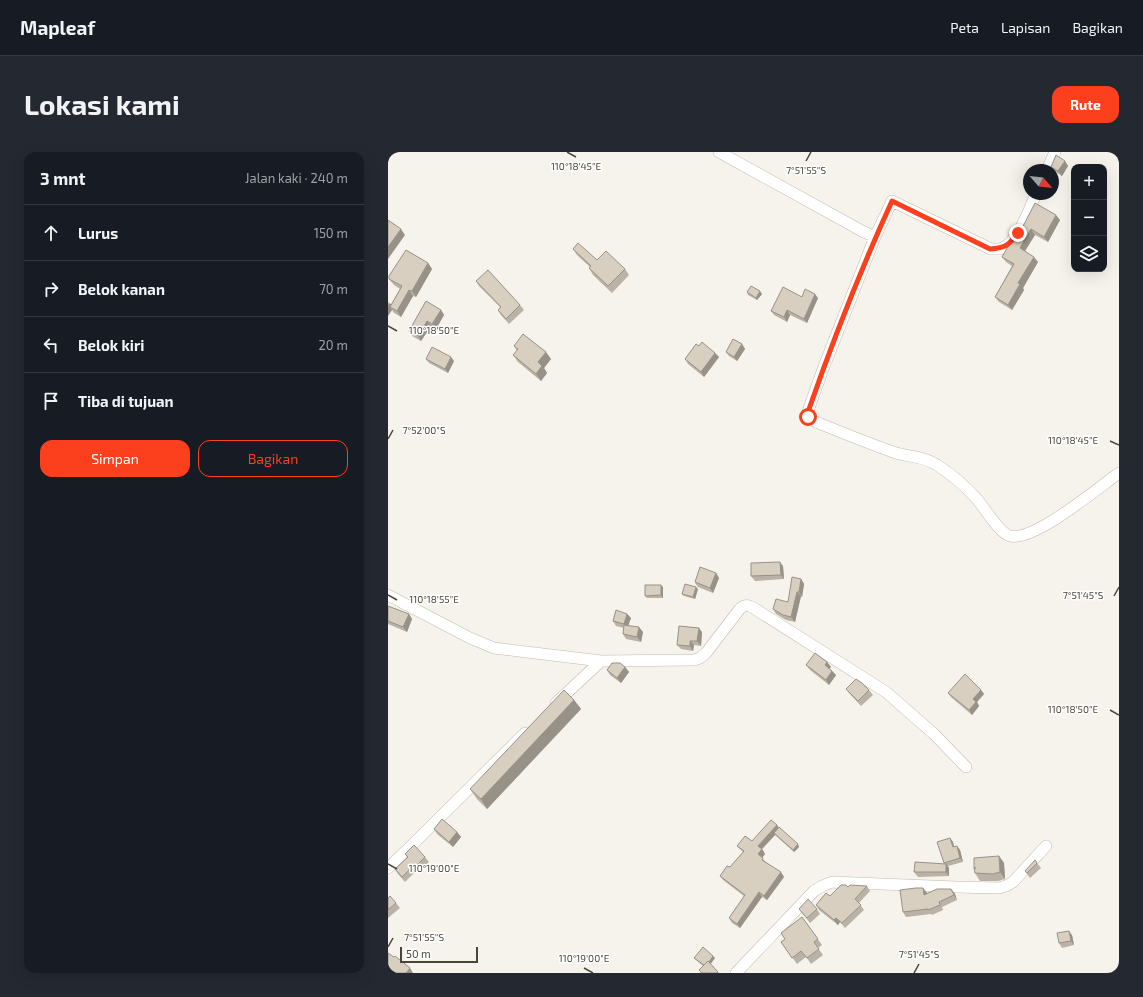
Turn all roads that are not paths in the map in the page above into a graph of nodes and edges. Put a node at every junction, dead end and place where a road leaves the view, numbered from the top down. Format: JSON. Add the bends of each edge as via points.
{"nodes":[{"id":1,"x":719,"y":152,"type":"edge"},
{"id":2,"x":1055,"y":152,"type":"edge"},
{"id":3,"x":1050,"y":164,"type":"edge"},
{"id":4,"x":1033,"y":200,"type":"edge"},
{"id":5,"x":875,"y":238,"type":"junction"},
{"id":6,"x":1119,"y":473,"type":"edge"},
{"id":7,"x":388,"y":595,"type":"edge"},
{"id":8,"x":601,"y":661,"type":"junction"},
{"id":9,"x":547,"y":711,"type":"edge"},
{"id":10,"x":530,"y":727,"type":"edge"},
{"id":11,"x":966,"y":767,"type":"dead end"},
{"id":12,"x":1046,"y":846,"type":"dead end"},
{"id":13,"x":388,"y":868,"type":"edge"},
{"id":14,"x":736,"y":973,"type":"edge"}],
"edges":[{"from":1,"to":5,"type":"street"},
{"from":2,"to":3,"type":"street"},
{"from":4,"to":5,"type":"street","via":[[1018,233],[1001,249],[990,249],[892,201]]},
{"from":5,"to":6,"type":"street","via":[[823,369],[808,412],[811,420],[895,452],[936,464],[976,498],[1001,530],[1010,536],[1020,536],[1039,529]]},
{"from":7,"to":8,"type":"street","via":[[494,648]]},
{"from":8,"to":9,"type":"street"},
{"from":8,"to":11,"type":"street","via":[[700,658],[739,610],[747,605],[886,692],[934,734]]},
{"from":10,"to":13,"type":"street"},
{"from":12,"to":14,"type":"street","via":[[1013,882],[999,888],[832,882],[822,886],[814,891]]}]}
